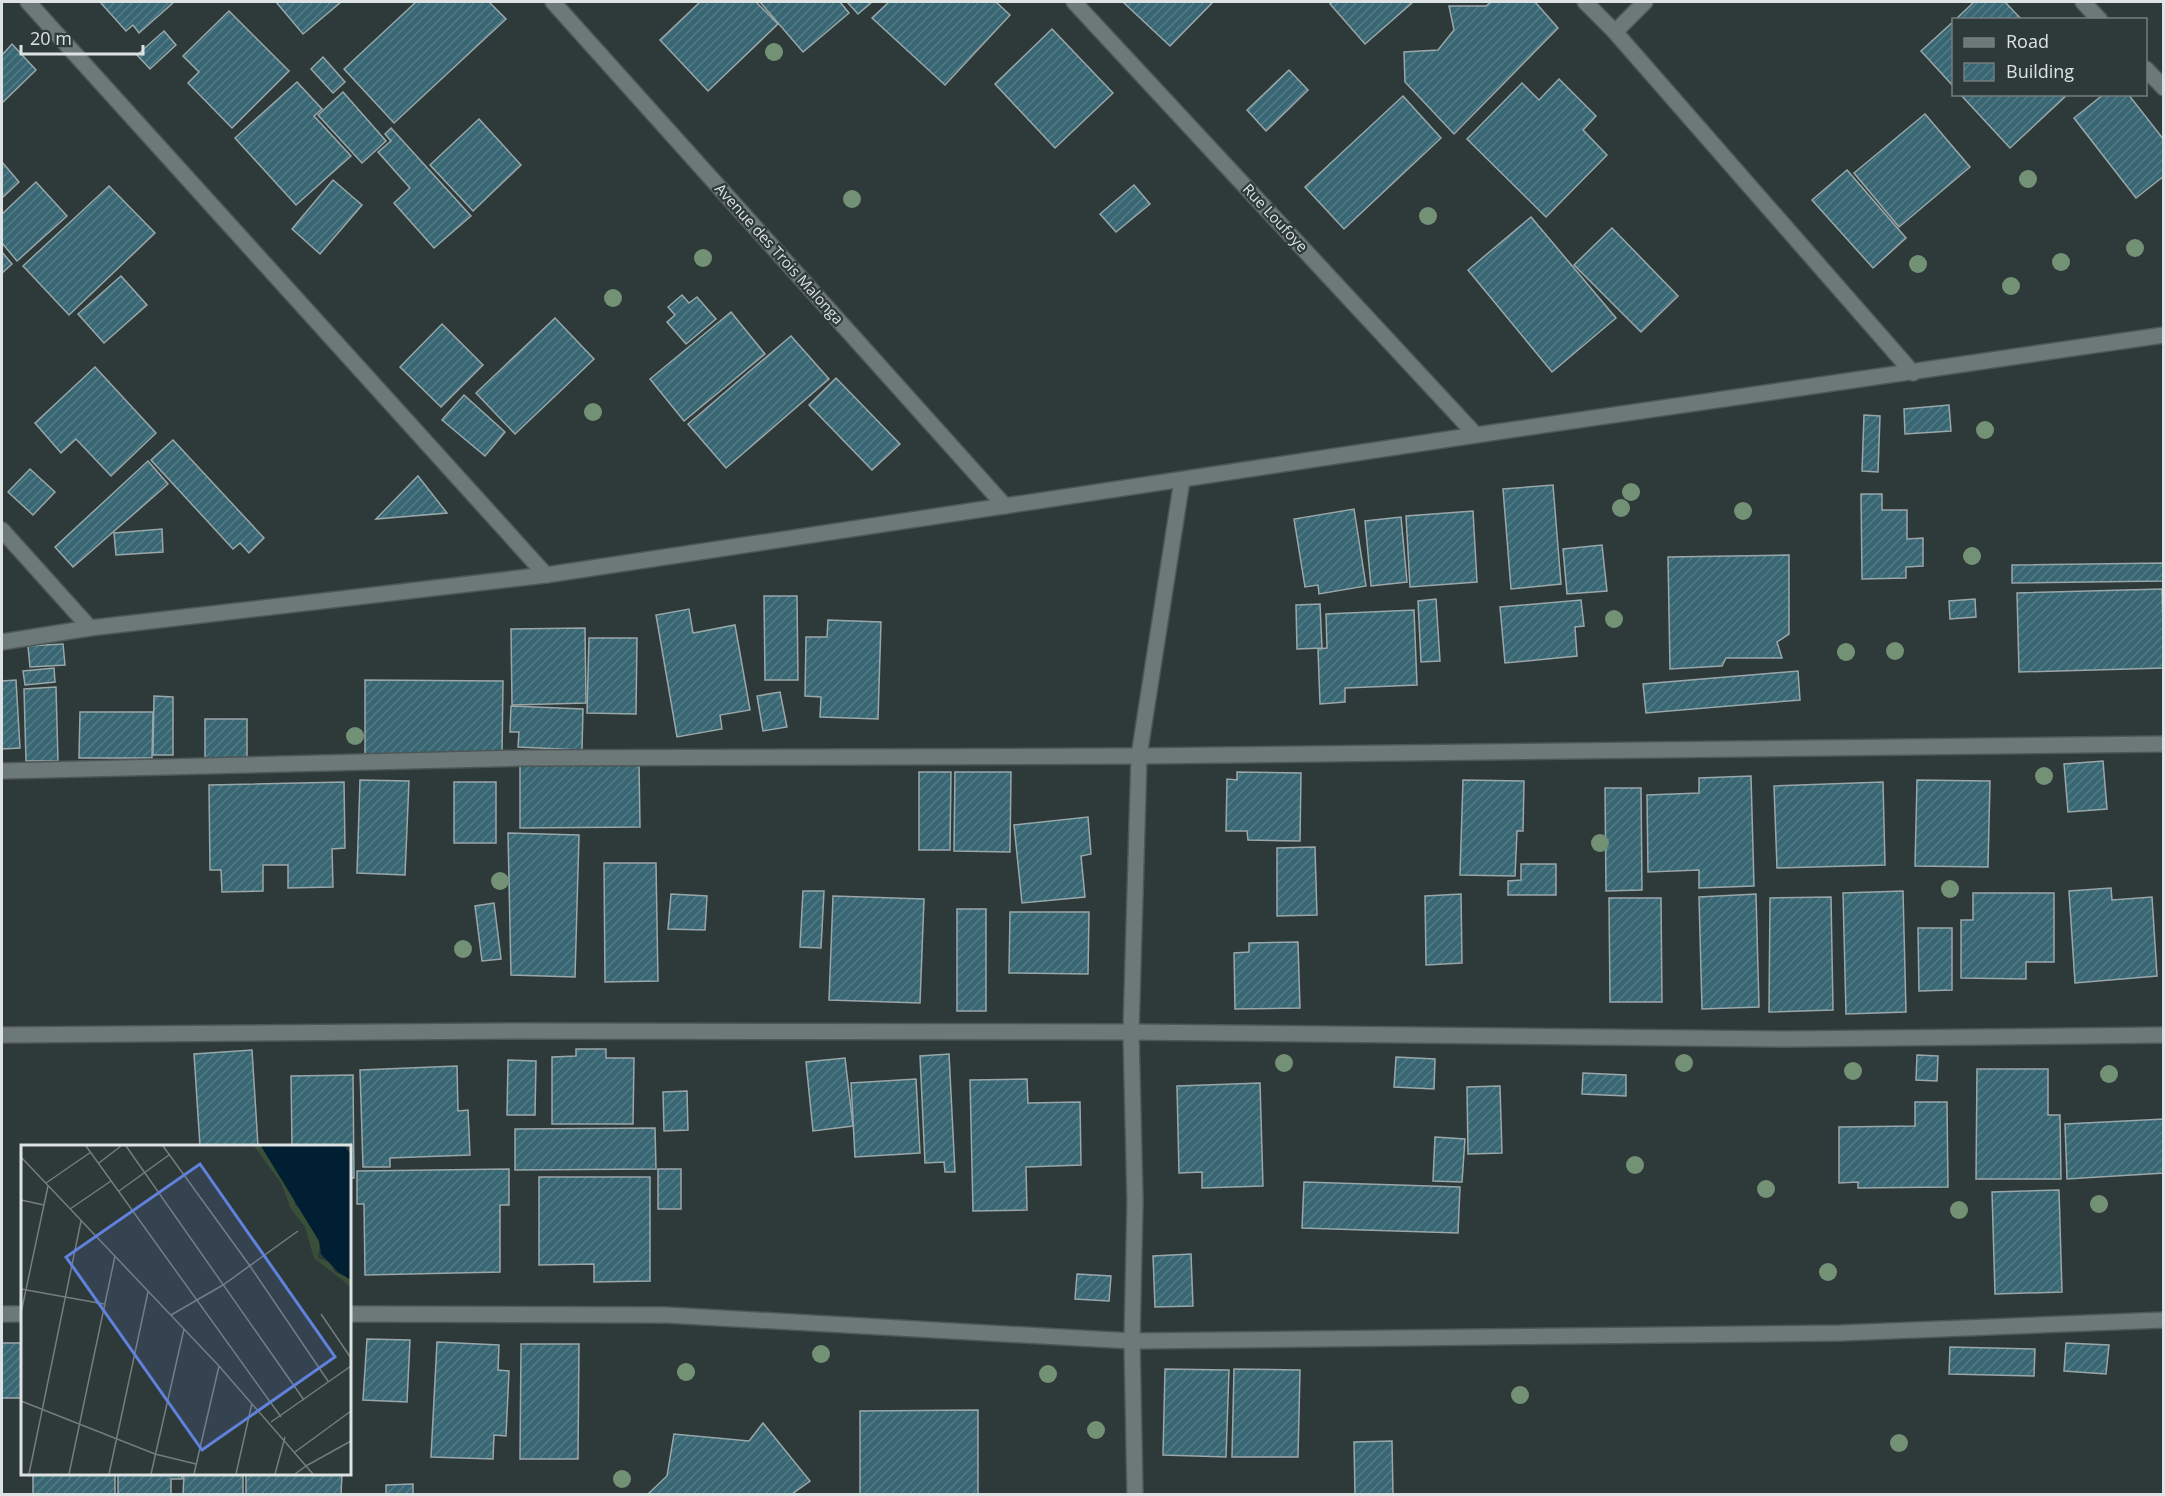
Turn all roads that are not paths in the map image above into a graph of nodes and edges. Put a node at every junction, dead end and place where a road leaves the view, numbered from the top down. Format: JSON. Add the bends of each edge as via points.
{"nodes":[{"id":1,"x":28,"y":2,"type":"edge"},
{"id":2,"x":553,"y":2,"type":"edge"},
{"id":3,"x":1074,"y":2,"type":"edge"},
{"id":4,"x":1585,"y":2,"type":"edge"},
{"id":5,"x":1645,"y":2,"type":"edge"},
{"id":6,"x":2083,"y":2,"type":"edge"},
{"id":7,"x":2098,"y":18,"type":"edge"},
{"id":8,"x":1615,"y":32,"type":"junction"},
{"id":9,"x":2147,"y":71,"type":"edge"},
{"id":10,"x":2163,"y":88,"type":"edge"},
{"id":11,"x":2163,"y":335,"type":"edge"},
{"id":12,"x":1913,"y":373,"type":"junction"},
{"id":13,"x":1476,"y":435,"type":"junction"},
{"id":14,"x":1182,"y":480,"type":"junction"},
{"id":15,"x":1005,"y":506,"type":"junction"},
{"id":16,"x":2,"y":530,"type":"edge"},
{"id":17,"x":546,"y":575,"type":"junction"},
{"id":18,"x":90,"y":628,"type":"junction"},
{"id":19,"x":2,"y":642,"type":"edge"},
{"id":20,"x":2163,"y":744,"type":"edge"},
{"id":21,"x":1139,"y":756,"type":"junction"},
{"id":22,"x":2,"y":771,"type":"edge"},
{"id":23,"x":1131,"y":1032,"type":"junction"},
{"id":24,"x":2,"y":1035,"type":"edge"},
{"id":25,"x":2163,"y":1035,"type":"edge"},
{"id":26,"x":2,"y":1314,"type":"edge"},
{"id":27,"x":21,"y":1314,"type":"edge"},
{"id":28,"x":351,"y":1314,"type":"edge"},
{"id":29,"x":2163,"y":1320,"type":"edge"},
{"id":30,"x":1132,"y":1341,"type":"junction"},
{"id":31,"x":1135,"y":1494,"type":"edge"}],
"edges":[{"from":1,"to":17,"type":"street"},
{"from":2,"to":15,"type":"street","name":"Avenue des Trois Malonga"},
{"from":3,"to":13,"type":"street","name":"Rue Loufoye"},
{"from":4,"to":8,"type":"street"},
{"from":5,"to":8,"type":"street"},
{"from":6,"to":7,"type":"street"},
{"from":8,"to":12,"type":"street"},
{"from":9,"to":10,"type":"street"},
{"from":11,"to":12,"type":"street"},
{"from":12,"to":13,"type":"street"},
{"from":13,"to":14,"type":"street"},
{"from":14,"to":15,"type":"street"},
{"from":14,"to":21,"type":"street"},
{"from":15,"to":17,"type":"street"},
{"from":16,"to":18,"type":"street"},
{"from":17,"to":18,"type":"street"},
{"from":18,"to":19,"type":"street"},
{"from":20,"to":21,"type":"street"},
{"from":21,"to":22,"type":"street","via":[[525,758]]},
{"from":21,"to":23,"type":"street"},
{"from":23,"to":24,"type":"street"},
{"from":23,"to":25,"type":"street","via":[[1788,1039]]},
{"from":23,"to":30,"type":"street","via":[[1135,1201]]},
{"from":26,"to":27,"type":"street"},
{"from":28,"to":30,"type":"street","via":[[666,1315]]},
{"from":29,"to":30,"type":"street","via":[[1840,1333]]},
{"from":30,"to":31,"type":"street"}]}
